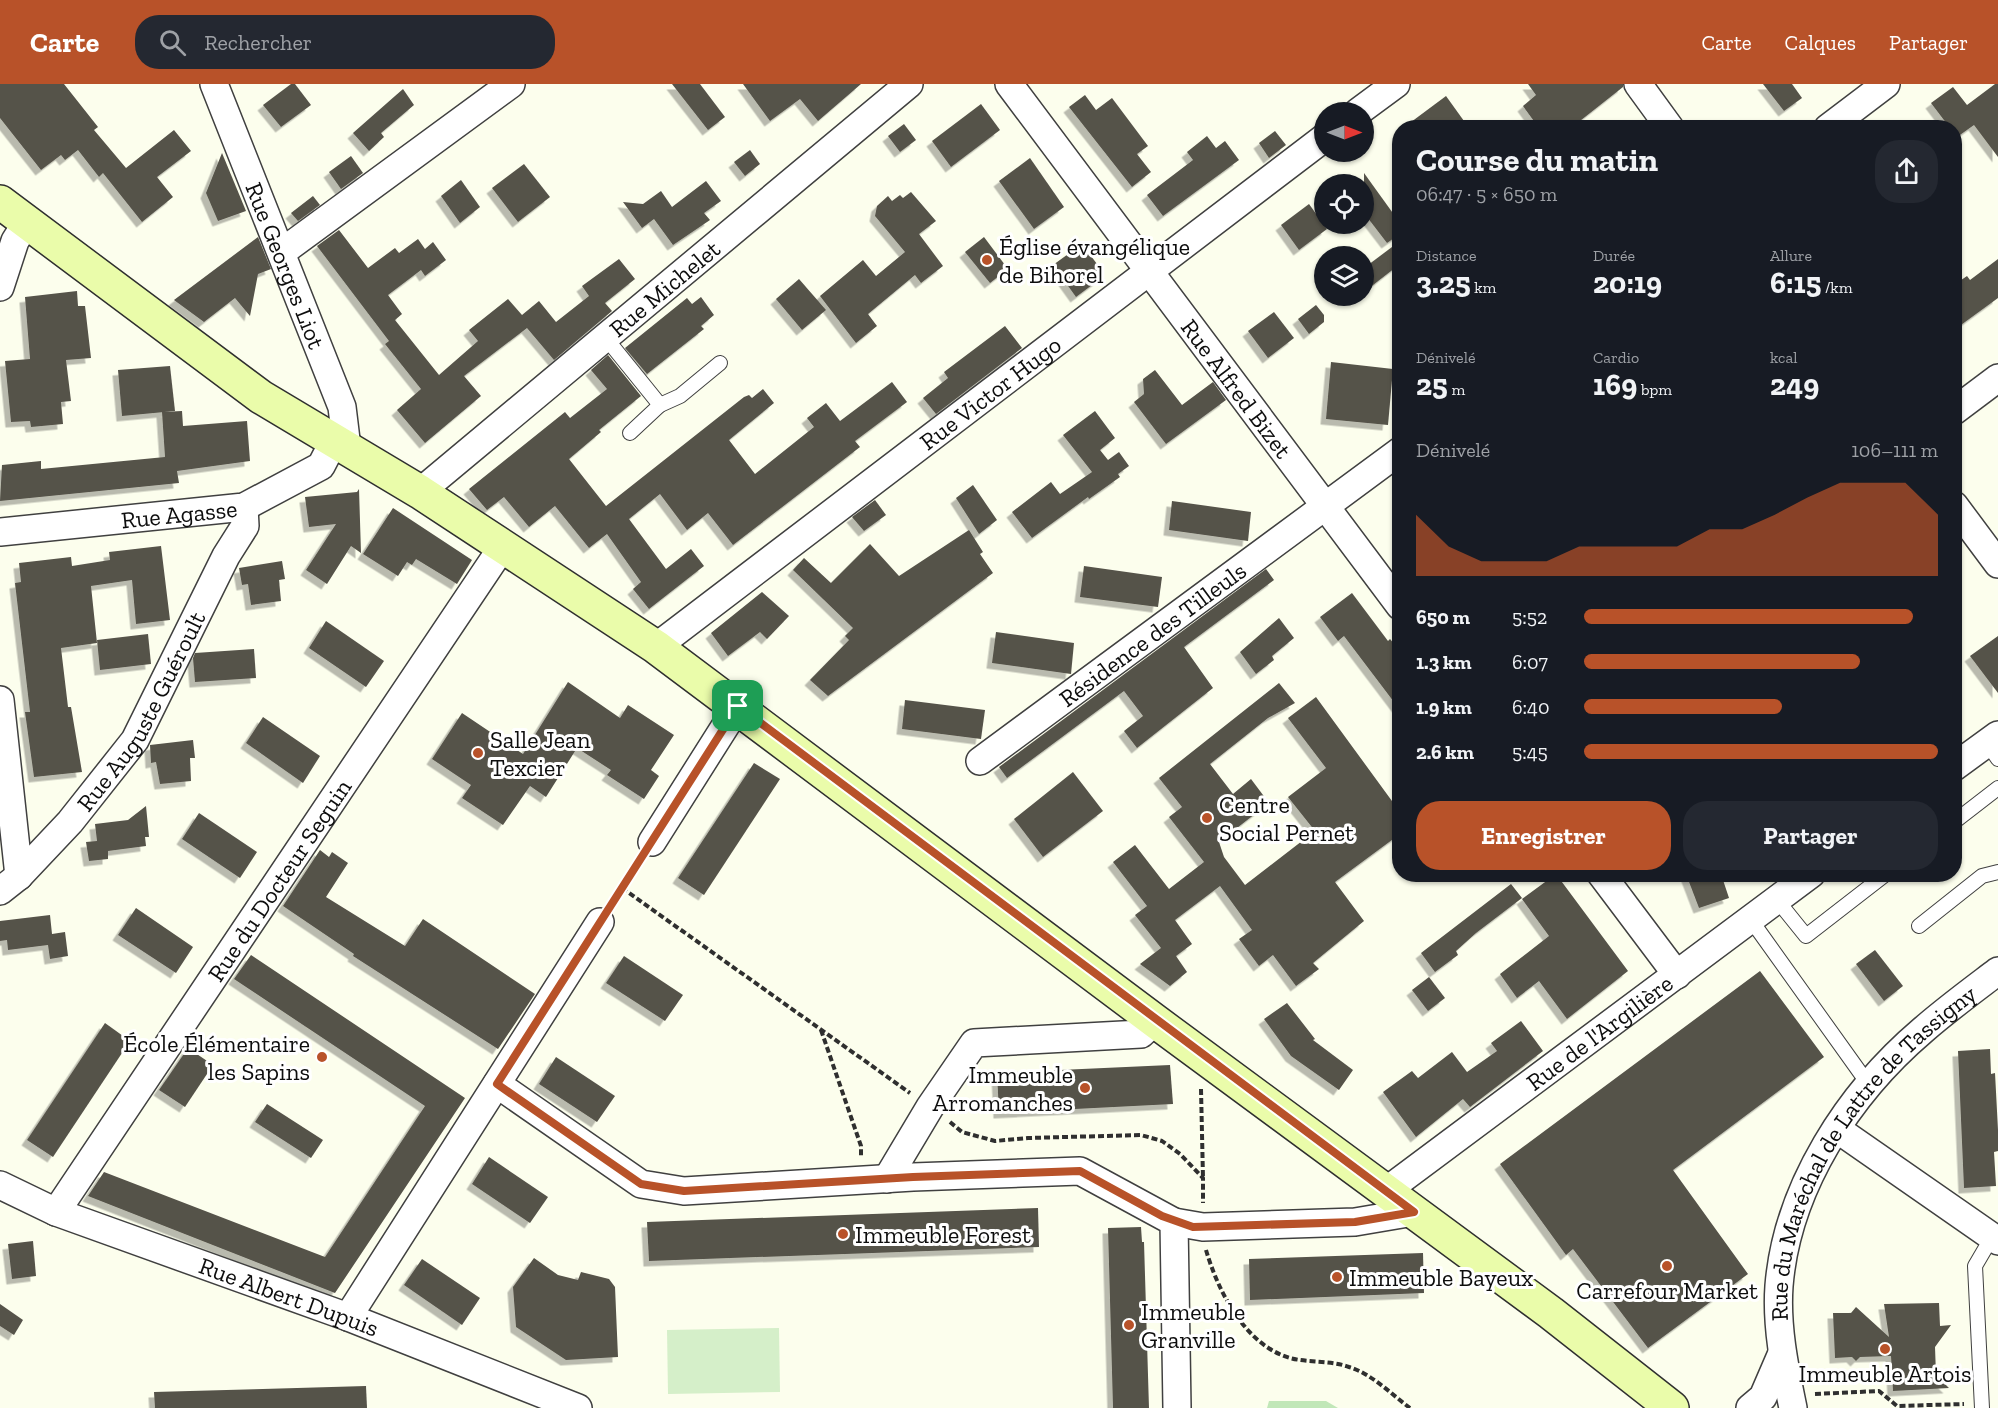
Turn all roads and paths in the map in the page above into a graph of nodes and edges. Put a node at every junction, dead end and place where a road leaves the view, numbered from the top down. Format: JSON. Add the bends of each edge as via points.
{"nodes":[{"id":1,"x":214,"y":84,"type":"edge"},
{"id":2,"x":511,"y":84,"type":"edge"},
{"id":3,"x":909,"y":84,"type":"edge"},
{"id":4,"x":1009,"y":84,"type":"edge"},
{"id":5,"x":1396,"y":84,"type":"edge"},
{"id":6,"x":1638,"y":84,"type":"edge"},
{"id":7,"x":1886,"y":84,"type":"edge"},
{"id":8,"x":1372,"y":102,"type":"edge"},
{"id":9,"x":1664,"y":120,"type":"edge"},
{"id":10,"x":1839,"y":120,"type":"edge"},
{"id":11,"x":1314,"y":146,"type":"edge"},
{"id":12,"x":0,"y":202,"type":"edge"},
{"id":13,"x":27,"y":222,"type":"junction"},
{"id":14,"x":282,"y":252,"type":"junction"},
{"id":15,"x":1148,"y":270,"type":"junction"},
{"id":16,"x":0,"y":287,"type":"edge"},
{"id":17,"x":605,"y":337,"type":"junction"},
{"id":18,"x":720,"y":363,"type":"dead end"},
{"id":19,"x":1998,"y":378,"type":"edge"},
{"id":20,"x":660,"y":405,"type":"junction"},
{"id":21,"x":1962,"y":405,"type":"edge"},
{"id":22,"x":630,"y":433,"type":"dead end"},
{"id":23,"x":341,"y":445,"type":"junction"},
{"id":24,"x":1392,"y":457,"type":"edge"},
{"id":25,"x":420,"y":492,"type":"junction"},
{"id":26,"x":244,"y":507,"type":"junction"},
{"id":27,"x":1325,"y":507,"type":"junction"},
{"id":28,"x":1962,"y":516,"type":"edge"},
{"id":29,"x":0,"y":532,"type":"edge"},
{"id":30,"x":502,"y":546,"type":"junction"},
{"id":31,"x":1998,"y":564,"type":"edge"},
{"id":32,"x":1392,"y":595,"type":"edge"},
{"id":33,"x":656,"y":647,"type":"junction"},
{"id":34,"x":0,"y":700,"type":"edge"},
{"id":35,"x":738,"y":706,"type":"junction"},
{"id":36,"x":1994,"y":746,"type":"edge"},
{"id":37,"x":980,"y":761,"type":"dead end"},
{"id":38,"x":1962,"y":763,"type":"edge"},
{"id":39,"x":1998,"y":788,"type":"edge"},
{"id":40,"x":1962,"y":816,"type":"edge"},
{"id":41,"x":652,"y":842,"type":"joint"},
{"id":42,"x":1998,"y":872,"type":"edge"},
{"id":43,"x":1607,"y":882,"type":"edge"},
{"id":44,"x":1801,"y":882,"type":"edge"},
{"id":45,"x":1876,"y":882,"type":"edge"},
{"id":46,"x":10,"y":883,"type":"edge"},
{"id":47,"x":622,"y":888,"type":"junction"},
{"id":48,"x":1778,"y":900,"type":"junction"},
{"id":49,"x":1751,"y":920,"type":"junction"},
{"id":50,"x":600,"y":922,"type":"joint"},
{"id":51,"x":1919,"y":926,"type":"dead end"},
{"id":52,"x":1998,"y":971,"type":"edge"},
{"id":53,"x":1677,"y":975,"type":"junction"},
{"id":54,"x":1155,"y":1021,"type":"junction"},
{"id":55,"x":821,"y":1030,"type":"junction"},
{"id":56,"x":1201,"y":1055,"type":"junction"},
{"id":57,"x":497,"y":1084,"type":"junction"},
{"id":58,"x":1869,"y":1085,"type":"junction"},
{"id":59,"x":930,"y":1107,"type":"junction"},
{"id":60,"x":1837,"y":1129,"type":"junction"},
{"id":61,"x":1203,"y":1178,"type":"junction"},
{"id":62,"x":875,"y":1179,"type":"junction"},
{"id":63,"x":0,"y":1185,"type":"edge"},
{"id":64,"x":1386,"y":1191,"type":"junction"},
{"id":65,"x":56,"y":1212,"type":"junction"},
{"id":66,"x":1414,"y":1212,"type":"junction"},
{"id":67,"x":1174,"y":1222,"type":"junction"},
{"id":68,"x":1203,"y":1227,"type":"junction"},
{"id":69,"x":1995,"y":1239,"type":"edge"},
{"id":70,"x":348,"y":1317,"type":"junction"},
{"id":71,"x":1782,"y":1353,"type":"junction"},
{"id":72,"x":1787,"y":1404,"type":"edge"},
{"id":73,"x":1659,"y":1405,"type":"edge"},
{"id":74,"x":1981,"y":1406,"type":"edge"},
{"id":75,"x":578,"y":1408,"type":"edge"},
{"id":76,"x":1177,"y":1408,"type":"edge"},
{"id":77,"x":1410,"y":1408,"type":"edge"},
{"id":78,"x":1750,"y":1408,"type":"edge"}],
"edges":[{"from":1,"to":14,"type":"street","name":"Rue Georges Liot"},
{"from":2,"to":14,"type":"street"},
{"from":3,"to":17,"type":"street","name":"Rue Michelet"},
{"from":4,"to":15,"type":"street","name":"Rue Alfred Bizet"},
{"from":5,"to":8,"type":"street"},
{"from":6,"to":9,"type":"street"},
{"from":7,"to":10,"type":"street"},
{"from":11,"to":15,"type":"street","name":"Rue Victor Hugo"},
{"from":12,"to":13,"type":"street"},
{"from":13,"to":16,"type":"street","via":[[15,241]]},
{"from":13,"to":23,"type":"street","via":[[261,397]]},
{"from":14,"to":23,"type":"street","name":"Rue Georges Liot","via":[[342,407]]},
{"from":15,"to":27,"type":"street","name":"Rue Alfred Bizet"},
{"from":15,"to":33,"type":"street","name":"Rue Victor Hugo"},
{"from":17,"to":20,"type":"lane"},
{"from":17,"to":25,"type":"street","name":"Rue Michelet"},
{"from":18,"to":20,"type":"lane","via":[[680,396]]},
{"from":19,"to":21,"type":"street"},
{"from":20,"to":22,"type":"lane"},
{"from":23,"to":25,"type":"street"},
{"from":23,"to":26,"type":"street","name":"Rue Agasse","via":[[321,466]]},
{"from":24,"to":27,"type":"street","name":"Résidence des Tilleuls"},
{"from":25,"to":30,"type":"street"},
{"from":26,"to":29,"type":"street","name":"Rue Agasse"},
{"from":26,"to":46,"type":"street","name":"Rue Auguste Guéroult","via":[[245,526],[221,566],[135,740],[70,822]]},
{"from":27,"to":32,"type":"street","name":"Rue Alfred Bizet"},
{"from":27,"to":37,"type":"street","name":"Résidence des Tilleuls"},
{"from":28,"to":31,"type":"street"},
{"from":30,"to":33,"type":"street"},
{"from":30,"to":65,"type":"street","name":"Rue du Docteur Seguin"},
{"from":33,"to":35,"type":"street"},
{"from":34,"to":46,"type":"street"},
{"from":35,"to":41,"type":"street"},
{"from":35,"to":54,"type":"street"},
{"from":36,"to":38,"type":"street"},
{"from":39,"to":40,"type":"lane"},
{"from":41,"to":47,"type":"path"},
{"from":42,"to":51,"type":"lane","via":[[1982,876]]},
{"from":43,"to":53,"type":"street"},
{"from":44,"to":48,"type":"street","name":"Rue de l'Argilière"},
{"from":45,"to":48,"type":"lane","via":[[1806,936]]},
{"from":47,"to":50,"type":"path"},
{"from":47,"to":55,"type":"path"},
{"from":48,"to":49,"type":"street","name":"Rue de l'Argilière"},
{"from":49,"to":53,"type":"street","name":"Rue de l'Argilière"},
{"from":49,"to":58,"type":"lane"},
{"from":50,"to":57,"type":"street"},
{"from":52,"to":58,"type":"street","name":"Rue du Maréchal de Lattre de Tassigny","via":[[1922,1030]]},
{"from":53,"to":64,"type":"street","name":"Rue de l'Argilière"},
{"from":54,"to":56,"type":"street"},
{"from":54,"to":59,"type":"street","via":[[1141,1034],[974,1043]]},
{"from":55,"to":59,"type":"path"},
{"from":55,"to":62,"type":"path"},
{"from":56,"to":61,"type":"path"},
{"from":56,"to":64,"type":"street"},
{"from":57,"to":62,"type":"street","via":[[641,1184],[684,1191]]},
{"from":57,"to":70,"type":"street"},
{"from":58,"to":60,"type":"street","name":"Rue du Maréchal de Lattre de Tassigny"},
{"from":59,"to":61,"type":"path","via":[[962,1132],[995,1142],[1141,1135],[1162,1142]]},
{"from":59,"to":62,"type":"street"},
{"from":60,"to":69,"type":"street"},
{"from":60,"to":71,"type":"street","name":"Rue du Maréchal de Lattre de Tassigny","via":[[1806,1182],[1785,1249],[1779,1287]]},
{"from":61,"to":68,"type":"path"},
{"from":62,"to":67,"type":"street","via":[[1080,1171]]},
{"from":63,"to":65,"type":"street","name":"Rue Albert Dupuis"},
{"from":64,"to":66,"type":"street"},
{"from":65,"to":70,"type":"street","name":"Rue Albert Dupuis"},
{"from":66,"to":68,"type":"street","via":[[1355,1222]]},
{"from":66,"to":73,"type":"street","via":[[1551,1313]]},
{"from":67,"to":68,"type":"street"},
{"from":67,"to":76,"type":"street"},
{"from":68,"to":77,"type":"path","via":[[1205,1247],[1221,1290],[1233,1311],[1261,1342],[1287,1357],[1349,1366]]},
{"from":69,"to":74,"type":"lane","via":[[1975,1266]]},
{"from":70,"to":75,"type":"street","name":"Rue Albert Dupuis"},
{"from":71,"to":72,"type":"street","name":"Rue du Maréchal de Lattre de Tassigny"},
{"from":71,"to":78,"type":"street","name":"Rue du Maréchal de Lattre de Tassigny","via":[[1763,1397]]},
{"from":72,"to":74,"type":"path","via":[[1879,1391],[1897,1406]]}]}
